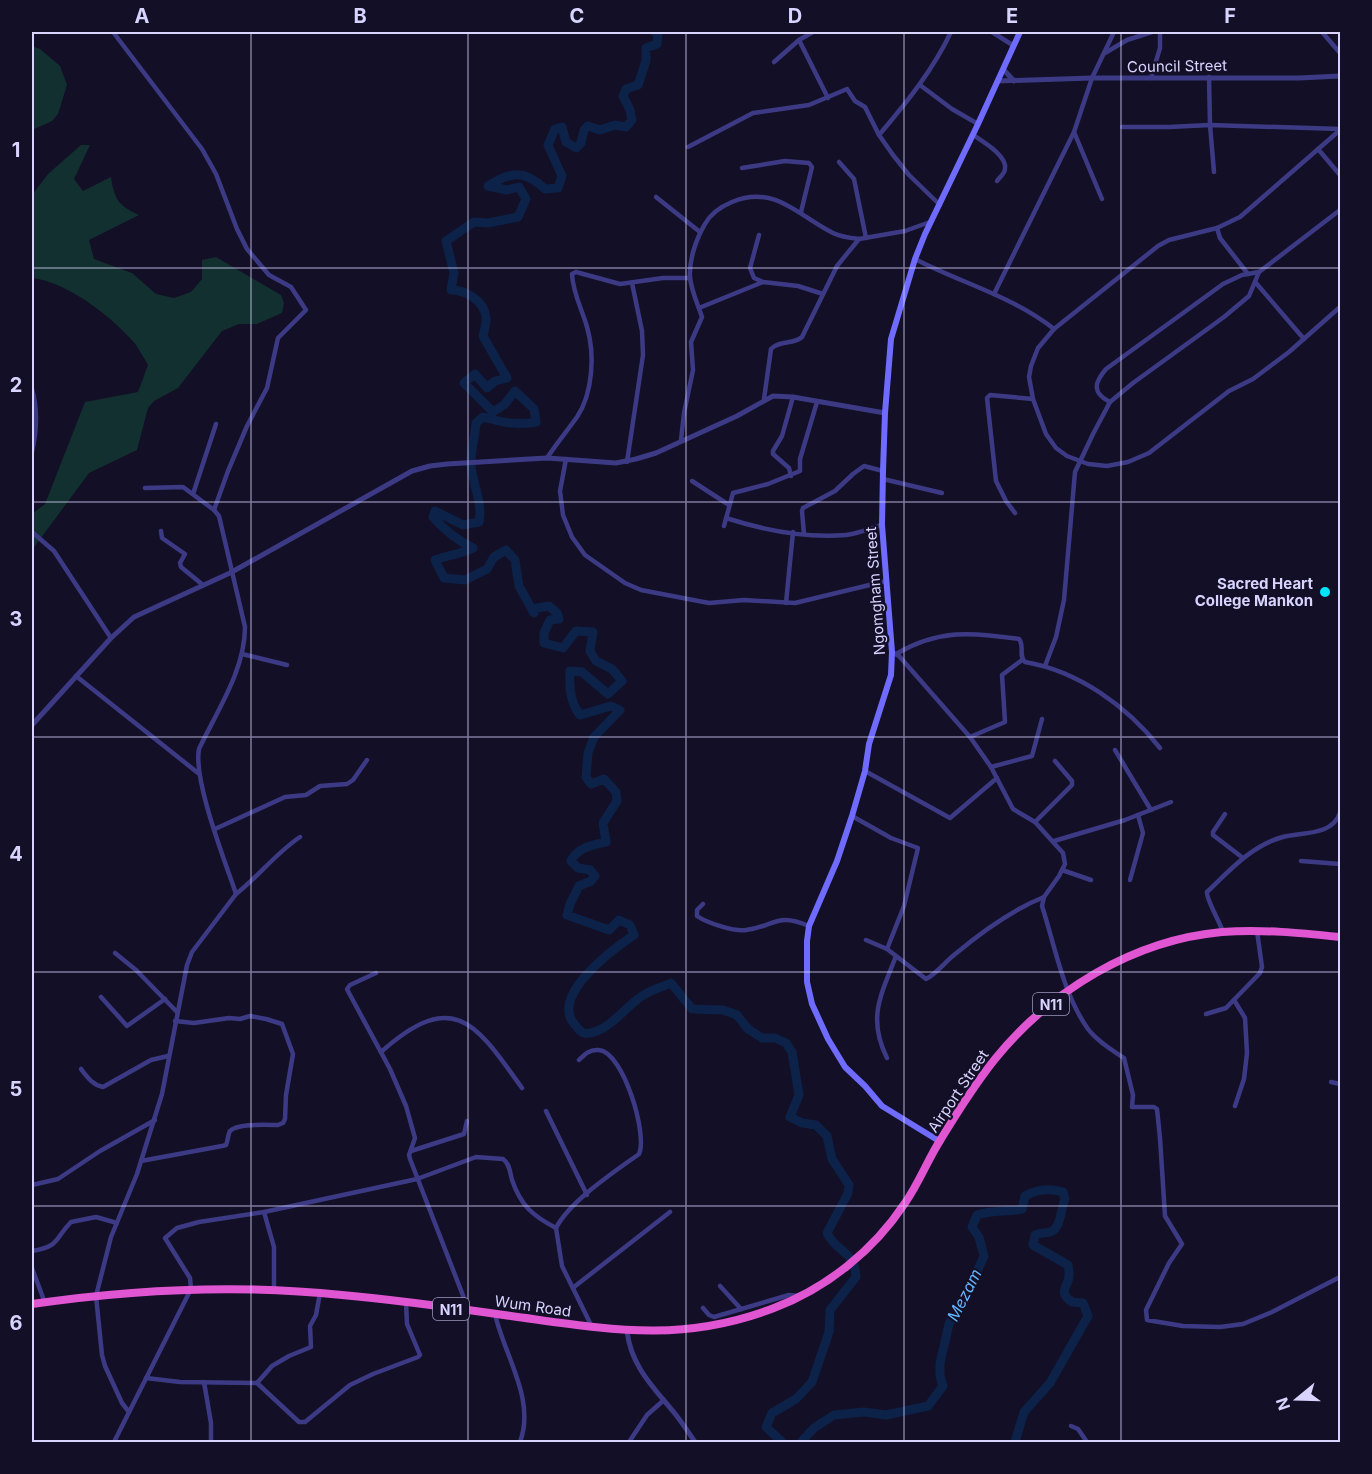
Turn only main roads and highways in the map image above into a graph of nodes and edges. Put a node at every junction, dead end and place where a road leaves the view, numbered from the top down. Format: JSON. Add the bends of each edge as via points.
{"nodes":[{"id":1,"x":1020,"y":32,"type":"edge"},
{"id":2,"x":1341,"y":937,"type":"edge"},
{"id":3,"x":939,"y":1141,"type":"junction"},
{"id":4,"x":867,"y":1248,"type":"joint"},
{"id":5,"x":32,"y":1304,"type":"edge"}],
"edges":[{"from":1,"to":3,"type":"main road","name":"Ngomgham Street","via":[[924,234],[891,339],[882,471],[882,525],[894,653],[891,675],[852,816],[809,926],[806,961],[812,1004],[845,1067],[882,1106]]},
{"from":2,"to":3,"type":"highway","name":"Airport Street","number":"N11","via":[[1223,932],[1183,938],[1114,963],[1069,990],[1032,1019],[996,1057]]},
{"from":3,"to":4,"type":"highway","name":"Airport Street","number":"N11","via":[[907,1201]]},
{"from":4,"to":5,"type":"highway","name":"Wum Road","number":"N11","via":[[832,1278],[770,1310],[715,1325],[661,1332],[592,1328],[274,1290],[191,1289]]}]}
